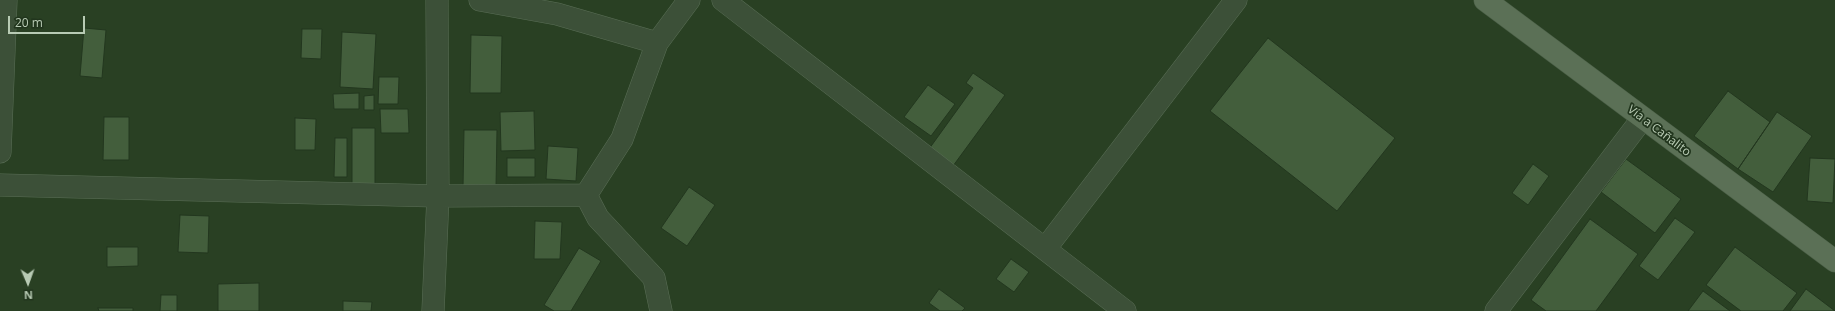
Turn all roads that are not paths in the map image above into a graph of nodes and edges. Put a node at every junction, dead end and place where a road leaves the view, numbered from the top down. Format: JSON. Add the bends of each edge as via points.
{"nodes":[{"id":1,"x":6,"y":0,"type":"edge"},
{"id":2,"x":437,"y":0,"type":"edge"},
{"id":3,"x":480,"y":0,"type":"edge"},
{"id":4,"x":688,"y":0,"type":"edge"},
{"id":5,"x":723,"y":0,"type":"edge"},
{"id":6,"x":1236,"y":0,"type":"edge"},
{"id":7,"x":1485,"y":0,"type":"edge"},
{"id":8,"x":657,"y":43,"type":"junction"},
{"id":9,"x":1642,"y":118,"type":"junction"},
{"id":10,"x":0,"y":152,"type":"edge"},
{"id":11,"x":0,"y":185,"type":"edge"},
{"id":12,"x":586,"y":195,"type":"junction"},
{"id":13,"x":438,"y":196,"type":"junction"},
{"id":14,"x":1045,"y":249,"type":"junction"},
{"id":15,"x":1835,"y":261,"type":"edge"},
{"id":16,"x":433,"y":311,"type":"edge"},
{"id":17,"x":661,"y":311,"type":"edge"},
{"id":18,"x":1124,"y":311,"type":"edge"},
{"id":19,"x":1496,"y":311,"type":"edge"}],
"edges":[{"from":1,"to":10,"type":"street"},
{"from":2,"to":13,"type":"street"},
{"from":3,"to":8,"type":"street","via":[[557,14]]},
{"from":4,"to":8,"type":"street"},
{"from":5,"to":14,"type":"street"},
{"from":6,"to":14,"type":"street"},
{"from":7,"to":9,"type":"main road","name":"Vía a Cañalito"},
{"from":8,"to":12,"type":"street","via":[[622,139]]},
{"from":9,"to":15,"type":"main road","name":"Vía a Cañalito"},
{"from":9,"to":19,"type":"street"},
{"from":11,"to":13,"type":"street"},
{"from":12,"to":13,"type":"street"},
{"from":12,"to":17,"type":"street","via":[[598,218],[654,278]]},
{"from":13,"to":16,"type":"street"},
{"from":14,"to":18,"type":"street"}]}
